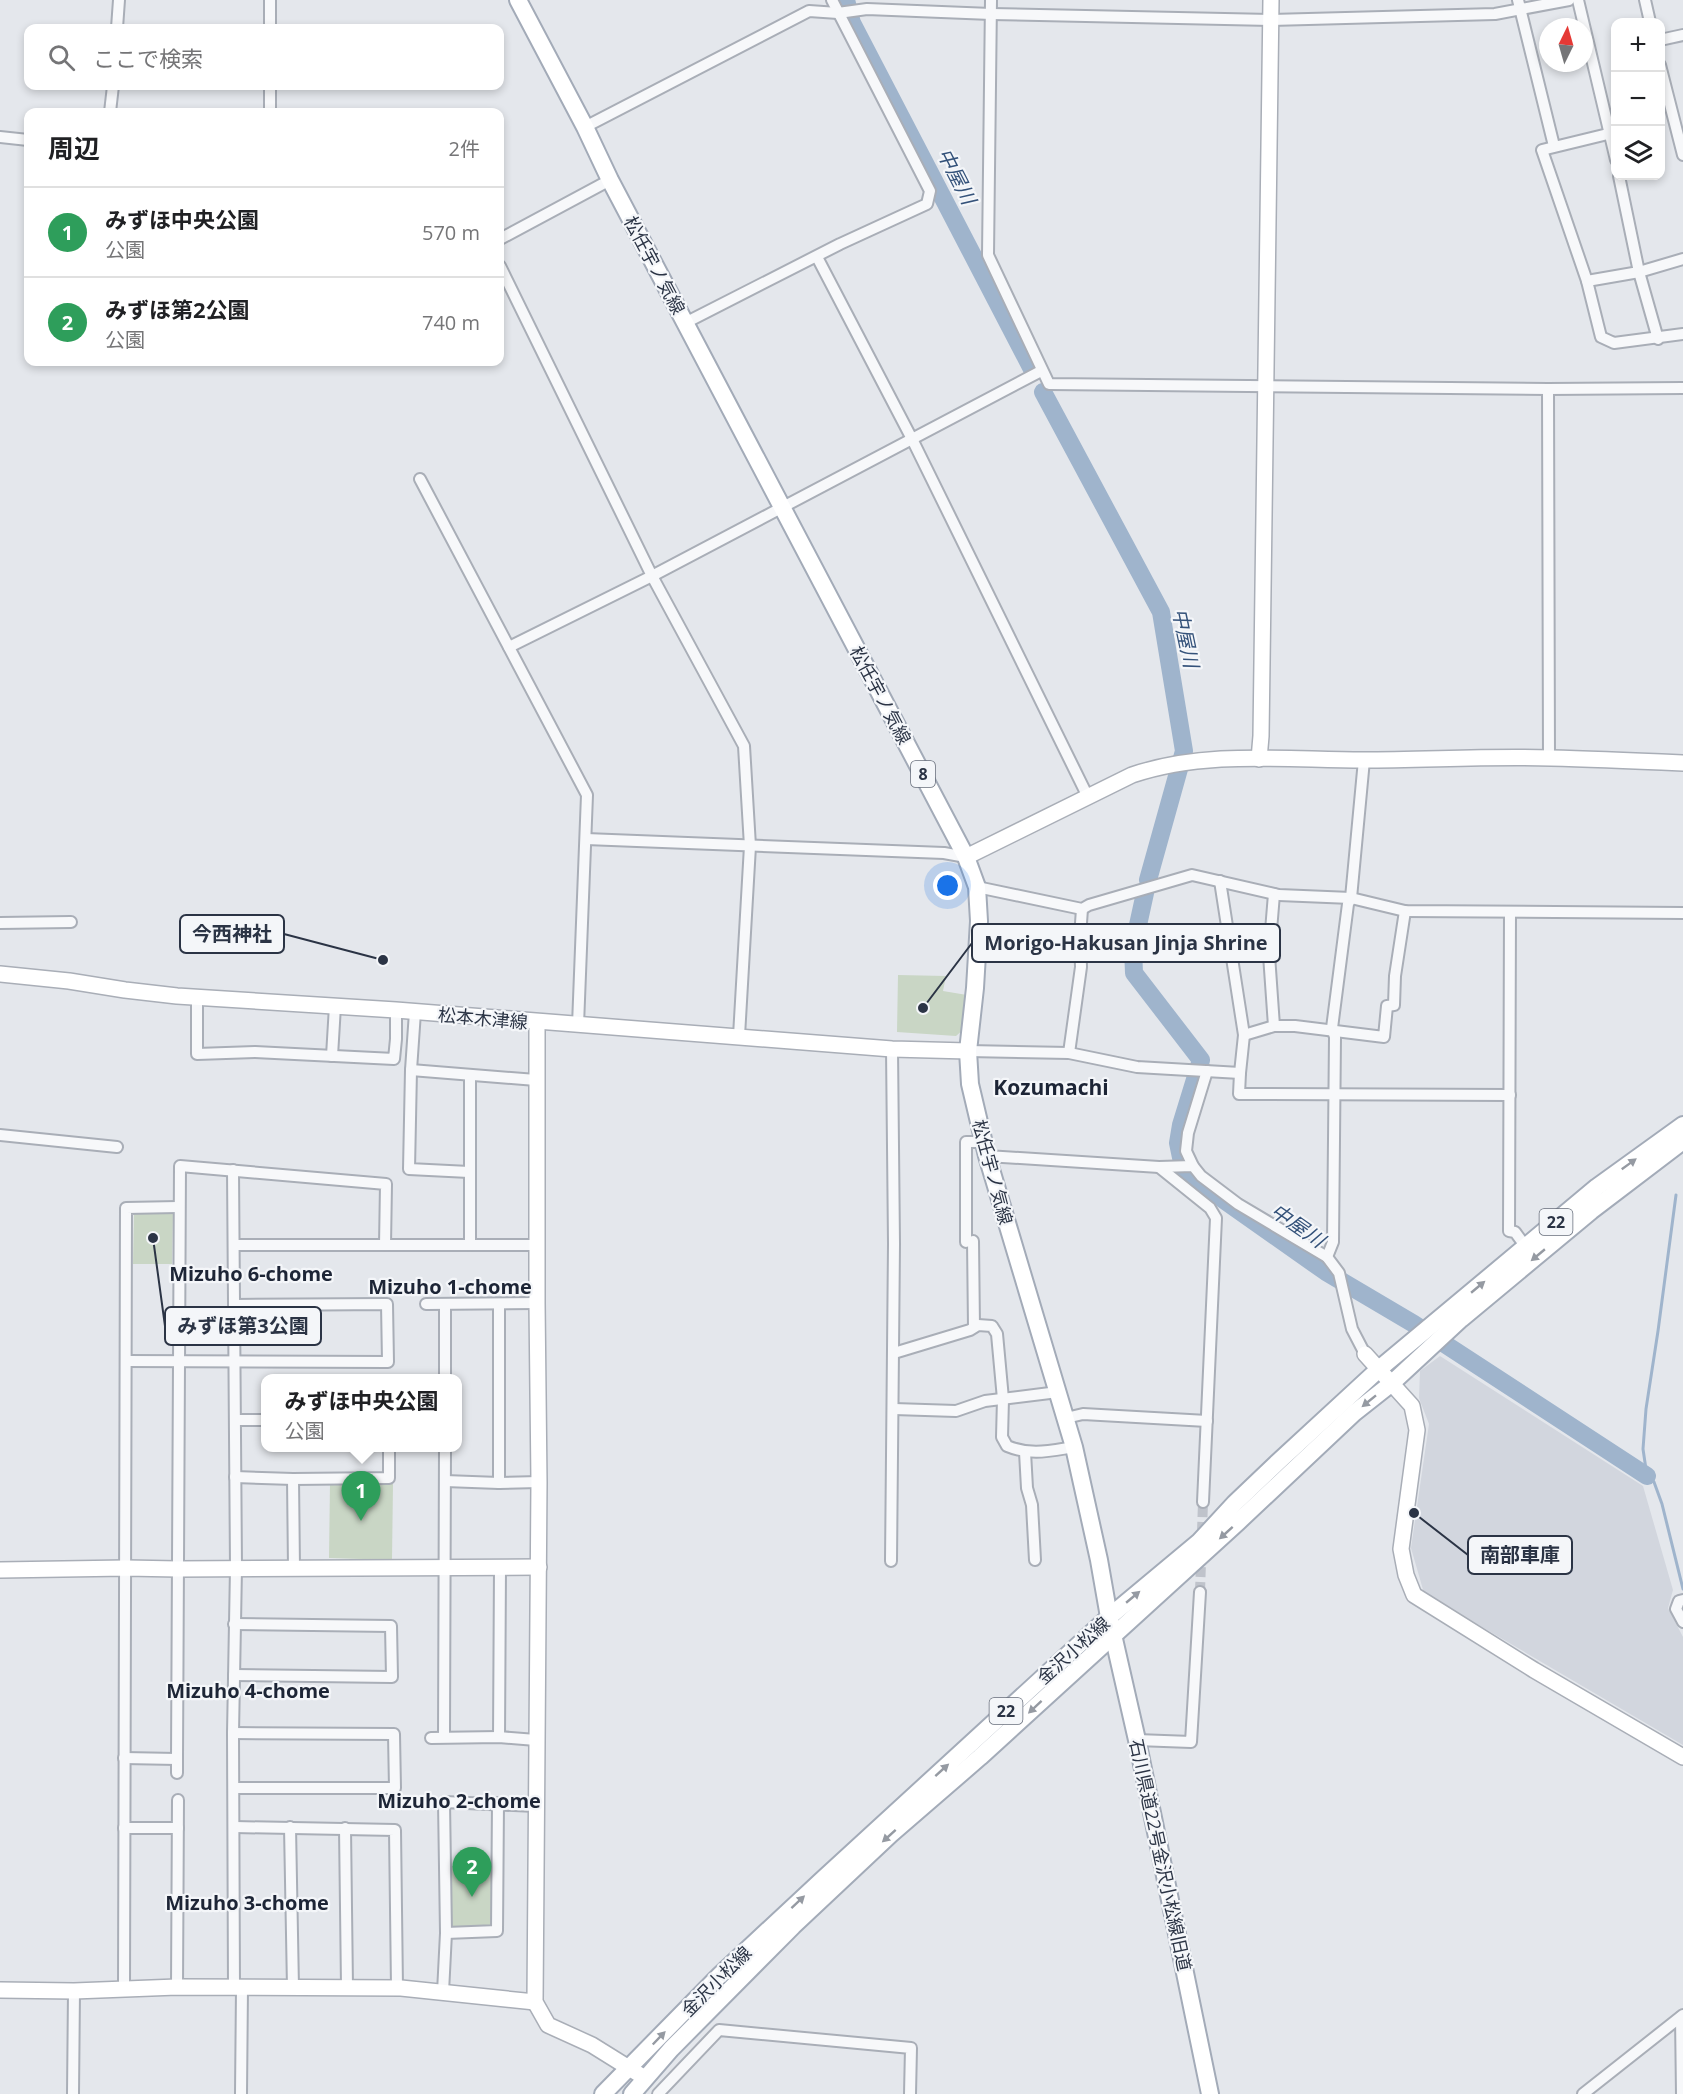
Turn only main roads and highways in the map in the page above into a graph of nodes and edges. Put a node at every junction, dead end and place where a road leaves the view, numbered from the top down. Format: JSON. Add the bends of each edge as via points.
{"nodes":[{"id":1,"x":518,"y":0,"type":"edge"},
{"id":2,"x":1683,"y":1125,"type":"edge"},
{"id":3,"x":1683,"y":1141,"type":"edge"},
{"id":4,"x":1441,"y":1328,"type":"junction"},
{"id":5,"x":1423,"y":1343,"type":"junction"},
{"id":6,"x":1109,"y":1617,"type":"junction"},
{"id":7,"x":1113,"y":1634,"type":"junction"},
{"id":8,"x":638,"y":2089,"type":"edge"},
{"id":9,"x":603,"y":2094,"type":"edge"},
{"id":10,"x":1210,"y":2094,"type":"edge"}],
"edges":[{"from":1,"to":6,"type":"main road","name":"松任宇ノ気線","number":"8","via":[[966,857],[976,887],[979,921],[968,1051],[970,1084],[985,1149],[1074,1447]]},
{"from":4,"to":2,"type":"main road","number":"22","one_way":true,"via":[[1526,1246],[1597,1186]]},
{"from":3,"to":4,"type":"main road","number":"22","one_way":true},
{"from":4,"to":5,"type":"main road","number":"22"},
{"from":6,"to":5,"type":"main road","name":"金沢小松線","number":"22","one_way":true,"via":[[1199,1542],[1235,1503],[1379,1369]]},
{"from":5,"to":7,"type":"main road","name":"金沢小松線","number":"22","one_way":true,"via":[[1392,1383],[1354,1413]]},
{"from":6,"to":7,"type":"main road","name":"石川県道22号金沢小松線旧道"},
{"from":9,"to":6,"type":"main road","name":"金沢小松線","number":"22","one_way":true,"via":[[729,1967]]},
{"from":7,"to":8,"type":"main road","name":"金沢小松線","number":"22","one_way":true,"via":[[793,1926],[671,2049]]},
{"from":7,"to":10,"type":"main road","name":"石川県道22号金沢小松線旧道"}]}
